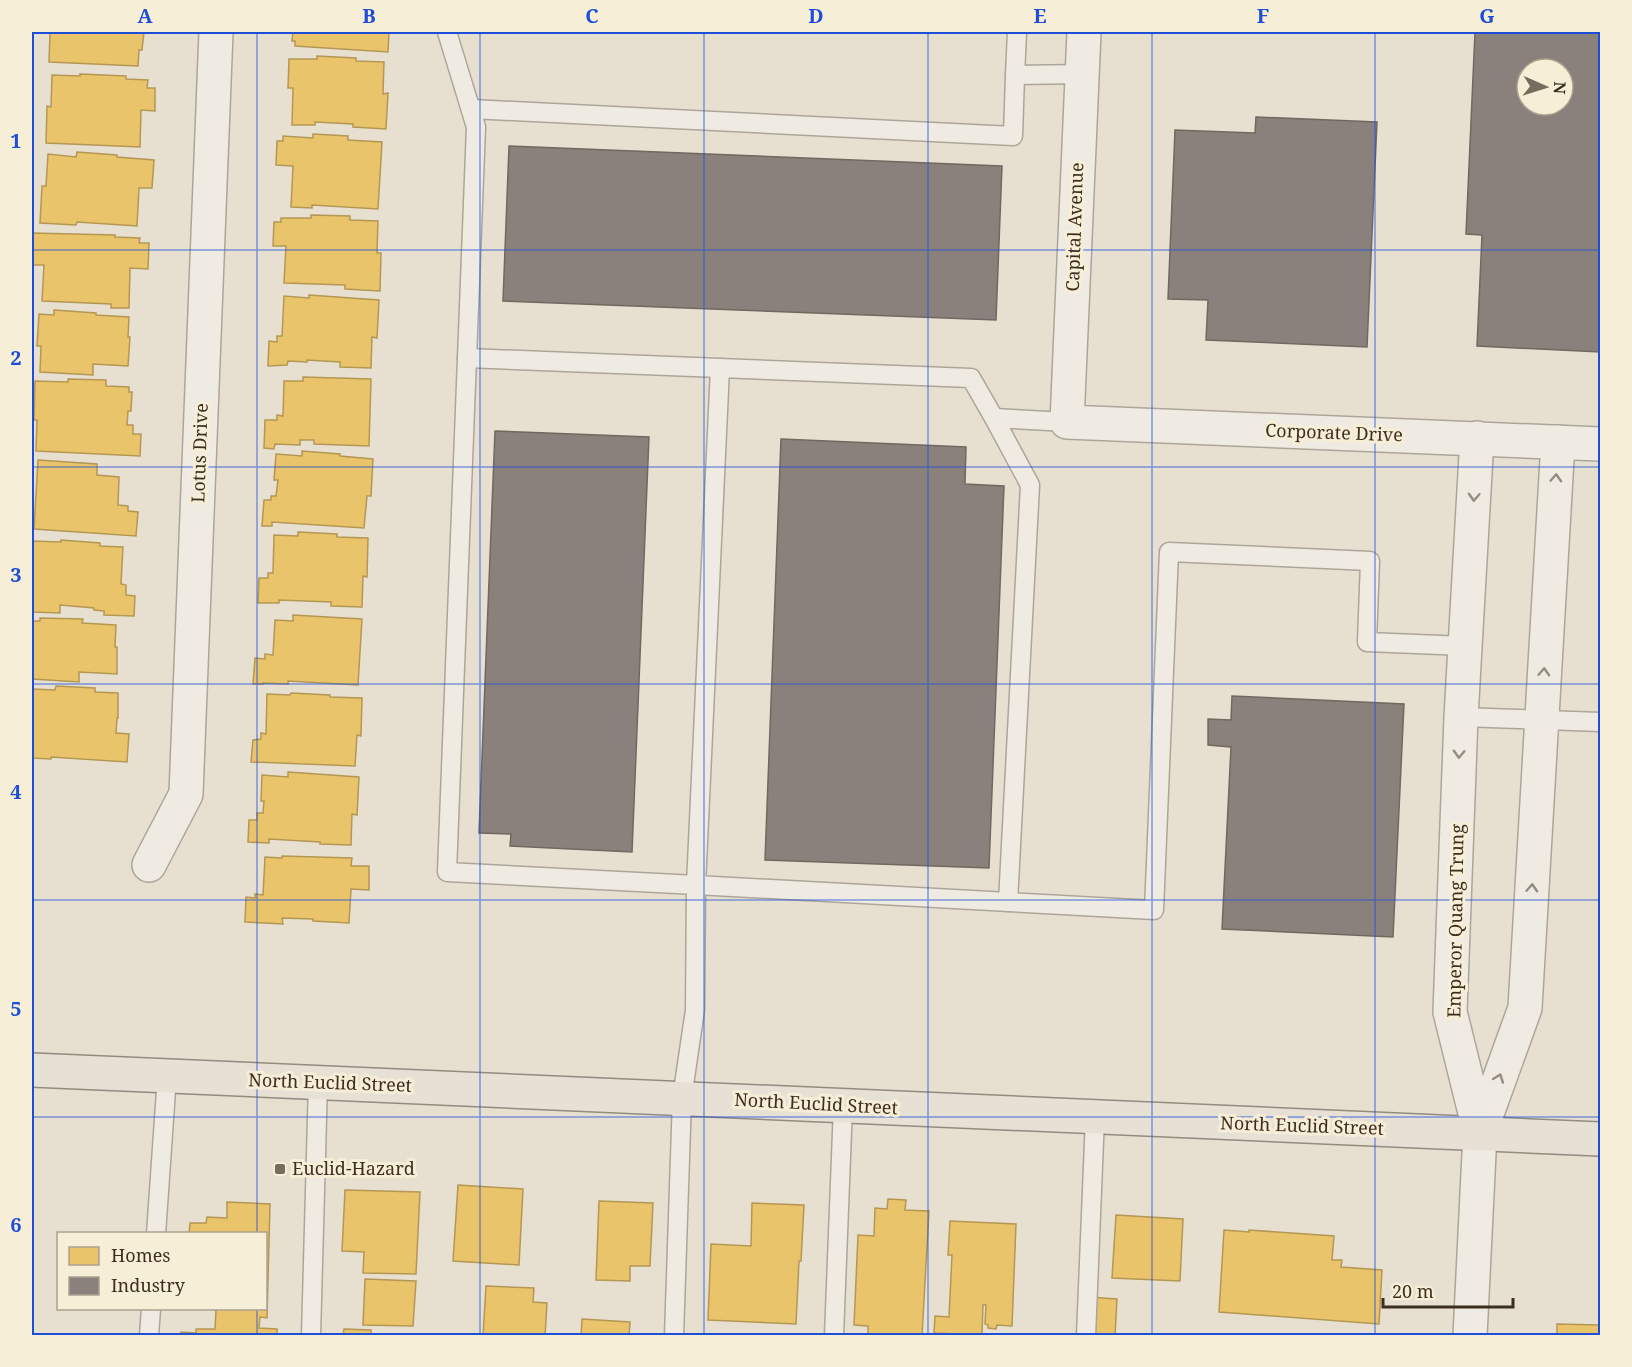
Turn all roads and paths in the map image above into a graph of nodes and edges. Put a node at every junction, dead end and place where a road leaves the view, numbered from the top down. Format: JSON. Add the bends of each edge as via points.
{"nodes":[{"id":1,"x":216,"y":32,"type":"edge"},
{"id":2,"x":447,"y":32,"type":"edge"},
{"id":3,"x":1017,"y":32,"type":"edge"},
{"id":4,"x":1084,"y":32,"type":"edge"},
{"id":5,"x":1082,"y":74,"type":"junction"},
{"id":6,"x":1015,"y":75,"type":"junction"},
{"id":7,"x":471,"y":109,"type":"junction"},
{"id":8,"x":467,"y":358,"type":"junction"},
{"id":9,"x":720,"y":368,"type":"junction"},
{"id":10,"x":994,"y":418,"type":"junction"},
{"id":11,"x":1067,"y":422,"type":"junction"},
{"id":12,"x":1477,"y":438,"type":"junction"},
{"id":13,"x":1558,"y":442,"type":"junction"},
{"id":14,"x":1600,"y":444,"type":"edge"},
{"id":15,"x":1465,"y":646,"type":"junction"},
{"id":16,"x":1461,"y":717,"type":"junction"},
{"id":17,"x":1541,"y":720,"type":"junction"},
{"id":18,"x":1600,"y":722,"type":"edge"},
{"id":19,"x":149,"y":865,"type":"dead end"},
{"id":20,"x":696,"y":885,"type":"junction"},
{"id":21,"x":1008,"y":902,"type":"junction"},
{"id":22,"x":32,"y":1070,"type":"edge"},
{"id":23,"x":167,"y":1076,"type":"junction"},
{"id":24,"x":318,"y":1082,"type":"junction"},
{"id":25,"x":682,"y":1098,"type":"junction"},
{"id":26,"x":843,"y":1106,"type":"junction"},
{"id":27,"x":1095,"y":1117,"type":"junction"},
{"id":28,"x":1480,"y":1134,"type":"junction"},
{"id":29,"x":1600,"y":1139,"type":"edge"},
{"id":30,"x":156,"y":1232,"type":"edge"},
{"id":31,"x":151,"y":1310,"type":"edge"},
{"id":32,"x":149,"y":1335,"type":"edge"},
{"id":33,"x":311,"y":1335,"type":"edge"},
{"id":34,"x":674,"y":1335,"type":"edge"},
{"id":35,"x":834,"y":1335,"type":"edge"},
{"id":36,"x":1086,"y":1335,"type":"edge"},
{"id":37,"x":1470,"y":1335,"type":"edge"}],
"edges":[{"from":1,"to":19,"type":"street","name":"Lotus Drive","via":[[186,794]]},
{"from":2,"to":7,"type":"lane"},
{"from":3,"to":6,"type":"lane"},
{"from":4,"to":5,"type":"street","name":"Capital Avenue"},
{"from":5,"to":6,"type":"lane"},
{"from":5,"to":11,"type":"street","name":"Capital Avenue"},
{"from":6,"to":7,"type":"lane","via":[[1013,136]]},
{"from":7,"to":8,"type":"lane","via":[[476,127]]},
{"from":8,"to":9,"type":"lane"},
{"from":8,"to":20,"type":"lane","via":[[447,872]]},
{"from":9,"to":10,"type":"lane","via":[[971,378]]},
{"from":9,"to":20,"type":"lane"},
{"from":10,"to":11,"type":"lane"},
{"from":10,"to":21,"type":"lane","via":[[1030,485]]},
{"from":11,"to":12,"type":"street","name":"Corporate Drive"},
{"from":12,"to":13,"type":"street","name":"Corporate Drive"},
{"from":12,"to":15,"type":"street","name":"Emperor Quang Trung","one_way":true},
{"from":13,"to":14,"type":"street","name":"Corporate Drive"},
{"from":17,"to":13,"type":"street","one_way":true},
{"from":15,"to":16,"type":"street","name":"Emperor Quang Trung"},
{"from":15,"to":21,"type":"lane","via":[[1367,642],[1370,561],[1169,552],[1154,910]]},
{"from":16,"to":17,"type":"lane"},
{"from":16,"to":28,"type":"street","name":"Emperor Quang Trung","one_way":true,"via":[[1450,1012]]},
{"from":17,"to":18,"type":"lane"},
{"from":28,"to":17,"type":"street","one_way":true,"via":[[1525,1008]]},
{"from":20,"to":21,"type":"lane"},
{"from":20,"to":25,"type":"lane","via":[[695,1010]]},
{"from":22,"to":23,"type":"main road","name":"North Euclid Street"},
{"from":23,"to":24,"type":"main road","name":"North Euclid Street"},
{"from":23,"to":30,"type":"lane"},
{"from":24,"to":25,"type":"main road","name":"North Euclid Street"},
{"from":24,"to":33,"type":"lane"},
{"from":25,"to":26,"type":"main road","name":"North Euclid Street"},
{"from":25,"to":34,"type":"lane"},
{"from":26,"to":27,"type":"main road","name":"North Euclid Street"},
{"from":26,"to":35,"type":"lane"},
{"from":27,"to":28,"type":"main road","name":"North Euclid Street"},
{"from":27,"to":36,"type":"lane"},
{"from":28,"to":29,"type":"main road","name":"North Euclid Street"},
{"from":28,"to":37,"type":"street"},
{"from":31,"to":32,"type":"lane"}]}
